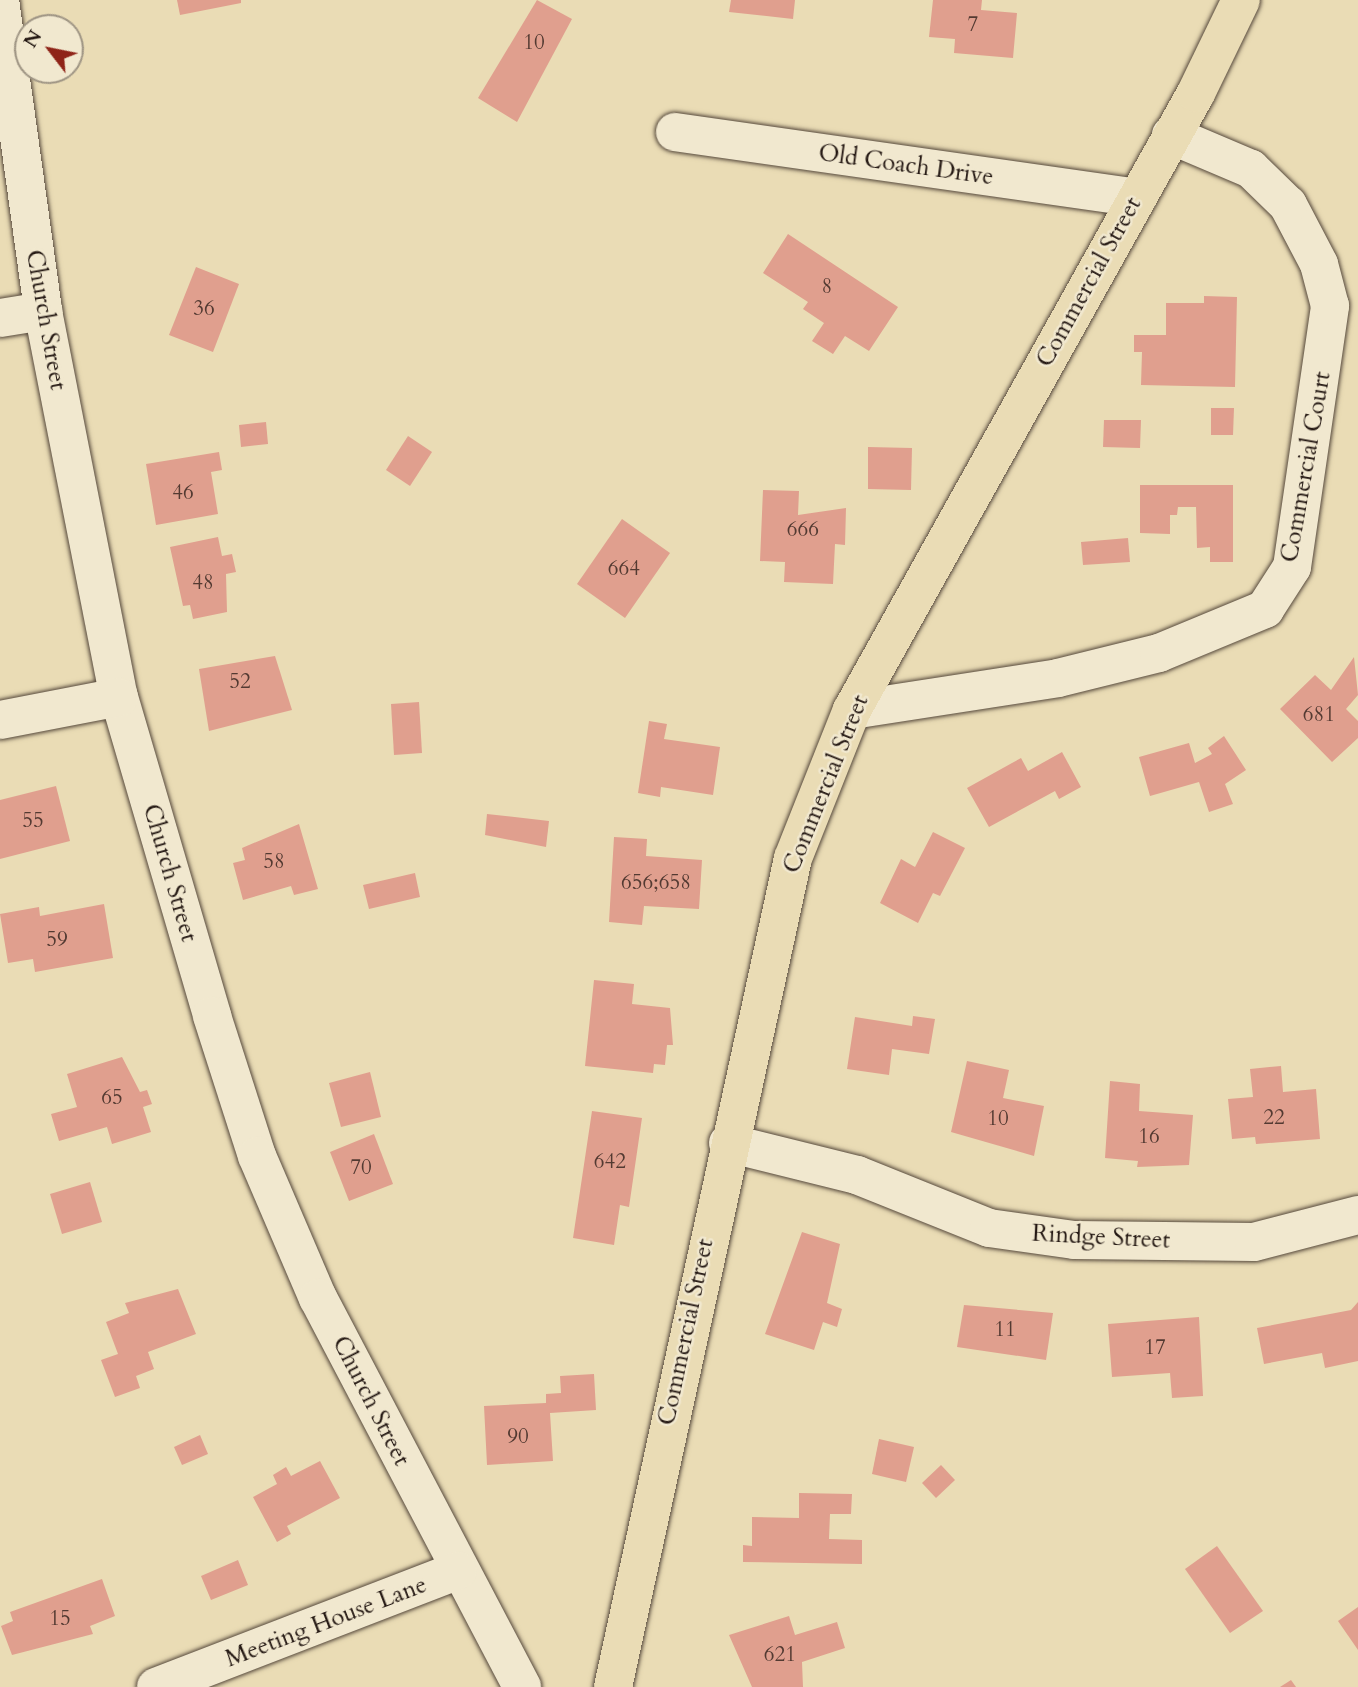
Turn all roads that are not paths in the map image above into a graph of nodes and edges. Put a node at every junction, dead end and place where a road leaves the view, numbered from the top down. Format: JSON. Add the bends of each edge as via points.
{"nodes":[{"id":1,"x":0,"y":0,"type":"edge"},
{"id":2,"x":1241,"y":0,"type":"edge"},
{"id":3,"x":4,"y":57,"type":"edge"},
{"id":4,"x":675,"y":132,"type":"dead end"},
{"id":5,"x":1171,"y":135,"type":"junction"},
{"id":6,"x":1137,"y":198,"type":"junction"},
{"id":7,"x":1344,"y":304,"type":"edge"},
{"id":8,"x":43,"y":311,"type":"junction"},
{"id":9,"x":0,"y":318,"type":"edge"},
{"id":10,"x":119,"y":697,"type":"junction"},
{"id":11,"x":852,"y":710,"type":"junction"},
{"id":12,"x":0,"y":720,"type":"edge"},
{"id":13,"x":728,"y":1143,"type":"junction"},
{"id":14,"x":1358,"y":1215,"type":"edge"},
{"id":15,"x":457,"y":1571,"type":"junction"},
{"id":16,"x":156,"y":1687,"type":"edge"},
{"id":17,"x":522,"y":1687,"type":"edge"},
{"id":18,"x":613,"y":1687,"type":"edge"}],
"edges":[{"from":1,"to":3,"type":"street","name":"Church Street"},
{"from":2,"to":5,"type":"main road","name":"Commercial Street"},
{"from":3,"to":8,"type":"street","name":"Church Street"},
{"from":4,"to":6,"type":"street","name":"Old Coach Drive"},
{"from":5,"to":6,"type":"main road","name":"Commercial Street"},
{"from":5,"to":7,"type":"street","name":"Commercial Court","via":[[1251,169],[1289,205]]},
{"from":6,"to":11,"type":"main road","name":"Commercial Street"},
{"from":7,"to":11,"type":"street","name":"Commercial Court","via":[[1292,567],[1265,609],[1159,653],[1058,678]]},
{"from":8,"to":9,"type":"street"},
{"from":8,"to":10,"type":"street","name":"Church Street"},
{"from":10,"to":12,"type":"street"},
{"from":10,"to":15,"type":"street","name":"Church Street","via":[[257,1156],[318,1298]]},
{"from":11,"to":13,"type":"main road","name":"Commercial Street","via":[[793,858]]},
{"from":13,"to":14,"type":"street","name":"Rindge Street","via":[[857,1175],[989,1228],[1074,1240],[1254,1242]]},
{"from":13,"to":18,"type":"main road","name":"Commercial Street"},
{"from":15,"to":16,"type":"street","name":"Meeting House Lane"},
{"from":15,"to":17,"type":"street","name":"Church Street"}]}
